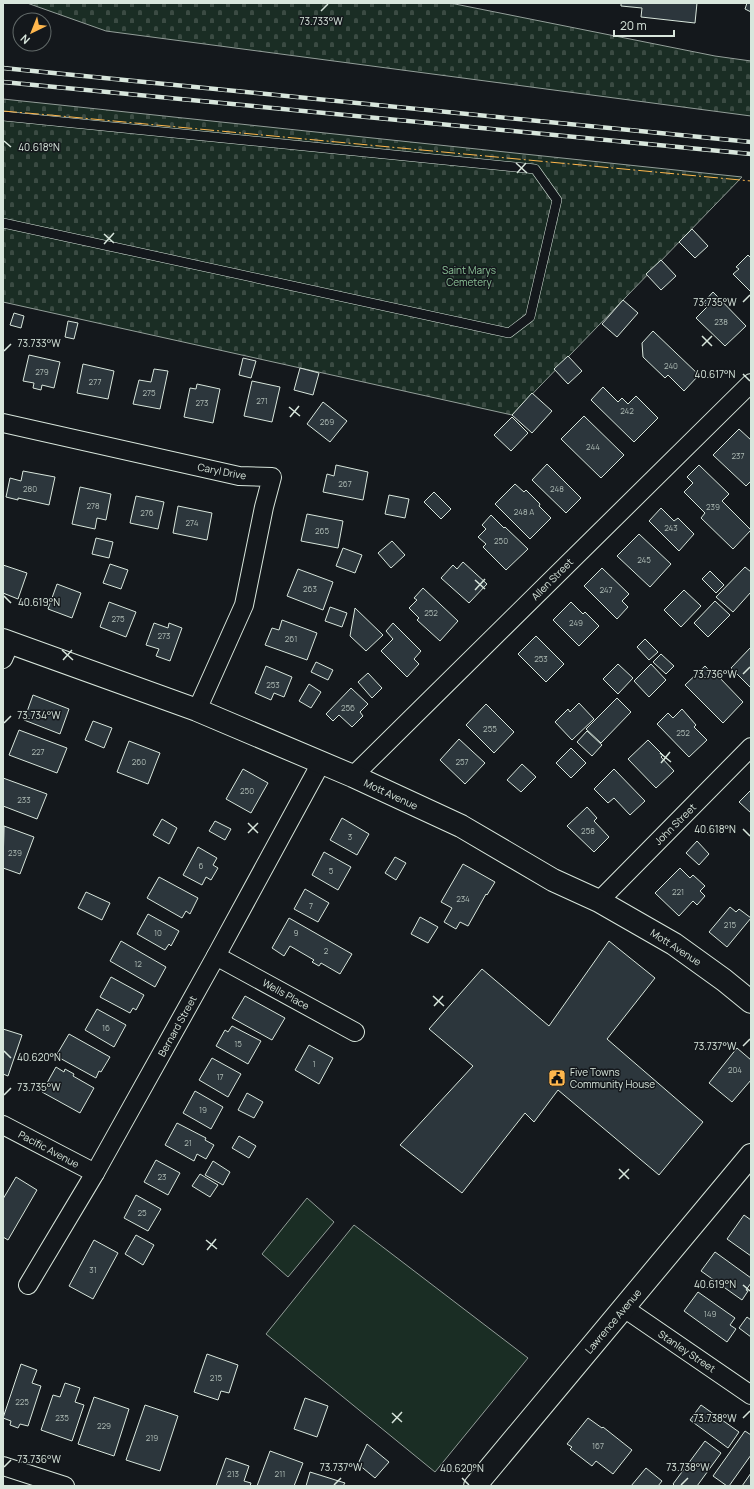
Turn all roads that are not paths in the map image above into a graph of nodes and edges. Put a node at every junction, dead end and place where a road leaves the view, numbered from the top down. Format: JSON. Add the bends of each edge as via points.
{"nodes":[{"id":1,"x":3,"y":116,"type":"edge"},
{"id":2,"x":3,"y":223,"type":"edge"},
{"id":3,"x":751,"y":383,"type":"edge"},
{"id":4,"x":3,"y":423,"type":"edge"},
{"id":5,"x":5,"y":648,"type":"edge"},
{"id":6,"x":198,"y":710,"type":"junction"},
{"id":7,"x":751,"y":747,"type":"edge"},
{"id":8,"x":321,"y":763,"type":"junction"},
{"id":9,"x":353,"y":776,"type":"junction"},
{"id":10,"x":599,"y":901,"type":"junction"},
{"id":11,"x":216,"y":956,"type":"junction"},
{"id":12,"x":751,"y":1002,"type":"edge"},
{"id":13,"x":355,"y":1032,"type":"dead end"},
{"id":14,"x":3,"y":1125,"type":"edge"},
{"id":15,"x":751,"y":1155,"type":"edge"},
{"id":16,"x":95,"y":1173,"type":"junction"},
{"id":17,"x":28,"y":1285,"type":"dead end"},
{"id":18,"x":624,"y":1308,"type":"junction"},
{"id":19,"x":751,"y":1394,"type":"edge"},
{"id":20,"x":3,"y":1466,"type":"edge"},
{"id":21,"x":65,"y":1486,"type":"edge"},
{"id":22,"x":475,"y":1486,"type":"edge"}],
"edges":[{"from":1,"to":2,"type":"lane","via":[[535,169],[556,200],[530,317],[509,333]]},
{"from":3,"to":9,"type":"street","name":"Allen Street"},
{"from":4,"to":6,"type":"street","name":"Caryl Drive","via":[[239,476],[272,478],[244,605]]},
{"from":5,"to":6,"type":"street","name":"Mott Avenue"},
{"from":6,"to":8,"type":"street","name":"Mott Avenue"},
{"from":7,"to":10,"type":"street","name":"John Street"},
{"from":8,"to":9,"type":"street","name":"Mott Avenue"},
{"from":8,"to":11,"type":"street","name":"Bernard Street"},
{"from":9,"to":10,"type":"street","name":"Mott Avenue","via":[[461,826],[553,880]]},
{"from":10,"to":12,"type":"street","name":"Mott Avenue","via":[[674,944]]},
{"from":11,"to":13,"type":"street","name":"Wells Place"},
{"from":11,"to":16,"type":"street","name":"Bernard Street"},
{"from":14,"to":16,"type":"street","name":"Pacific Avenue"},
{"from":15,"to":18,"type":"street","name":"Lawrence Avenue"},
{"from":16,"to":17,"type":"street","name":"Bernard Street"},
{"from":18,"to":19,"type":"street","name":"Stanley Street"},
{"from":18,"to":22,"type":"street","name":"Lawrence Avenue"},
{"from":20,"to":21,"type":"street"}]}
